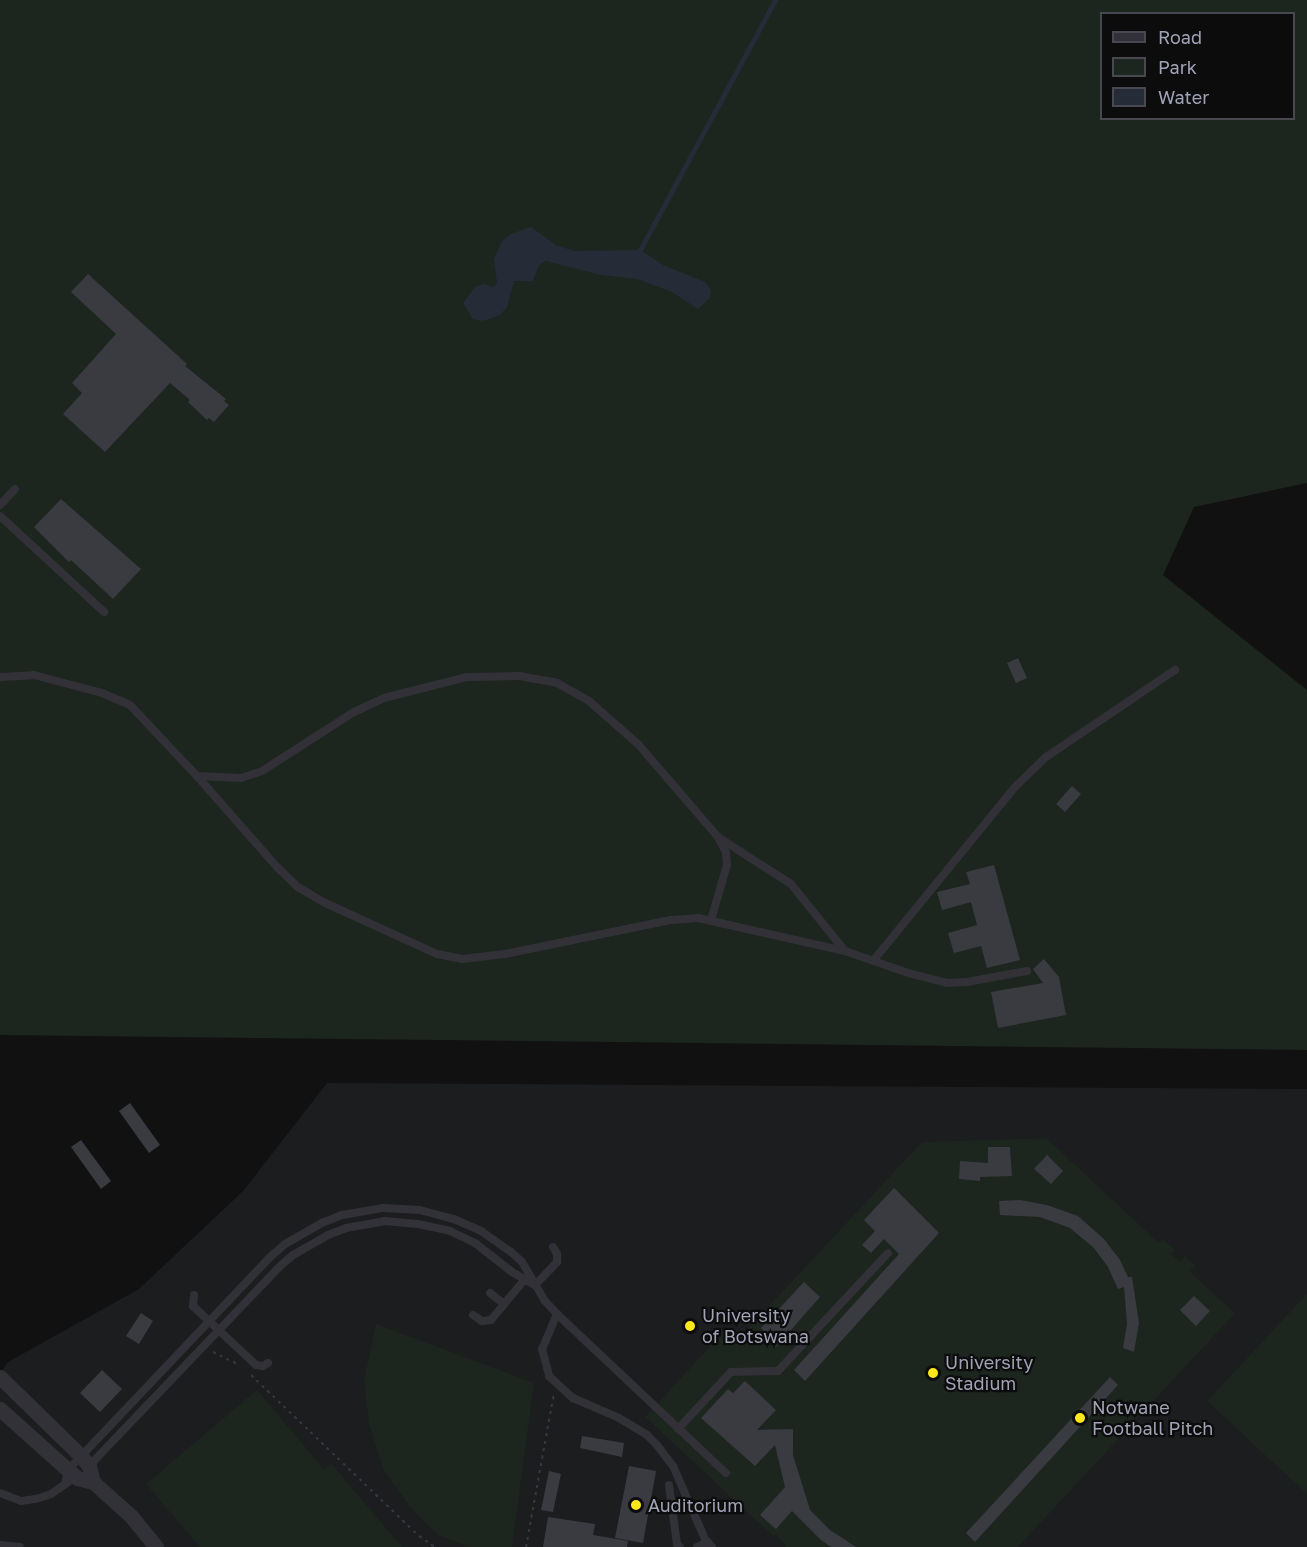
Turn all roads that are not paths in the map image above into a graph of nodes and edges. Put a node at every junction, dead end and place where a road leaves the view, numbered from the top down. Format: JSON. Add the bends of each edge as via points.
{"nodes":[{"id":1,"x":15,"y":489,"type":"dead end"},
{"id":2,"x":0,"y":505,"type":"edge"},
{"id":3,"x":0,"y":516,"type":"edge"},
{"id":4,"x":104,"y":612,"type":"dead end"},
{"id":5,"x":1175,"y":670,"type":"dead end"},
{"id":6,"x":0,"y":677,"type":"edge"},
{"id":7,"x":197,"y":776,"type":"junction"},
{"id":8,"x":718,"y":837,"type":"junction"},
{"id":9,"x":711,"y":920,"type":"junction"},
{"id":10,"x":845,"y":951,"type":"junction"},
{"id":11,"x":873,"y":961,"type":"junction"},
{"id":12,"x":1027,"y":971,"type":"dead end"},
{"id":13,"x":553,"y":1247,"type":"dead end"},
{"id":14,"x":888,"y":1253,"type":"dead end"},
{"id":15,"x":525,"y":1279,"type":"junction"},
{"id":16,"x":535,"y":1285,"type":"junction"},
{"id":17,"x":490,"y":1293,"type":"dead end"},
{"id":18,"x":194,"y":1295,"type":"dead end"},
{"id":19,"x":504,"y":1304,"type":"junction"},
{"id":20,"x":557,"y":1314,"type":"junction"},
{"id":21,"x":473,"y":1315,"type":"dead end"},
{"id":22,"x":209,"y":1321,"type":"junction"},
{"id":23,"x":219,"y":1330,"type":"junction"},
{"id":24,"x":248,"y":1344,"type":"dead end"},
{"id":25,"x":241,"y":1351,"type":"junction"},
{"id":26,"x":268,"y":1363,"type":"dead end"},
{"id":27,"x":0,"y":1377,"type":"edge"},
{"id":28,"x":0,"y":1409,"type":"edge"},
{"id":29,"x":678,"y":1429,"type":"junction"},
{"id":30,"x":85,"y":1461,"type":"junction"},
{"id":31,"x":726,"y":1473,"type":"dead end"},
{"id":32,"x":70,"y":1477,"type":"junction"},
{"id":33,"x":93,"y":1482,"type":"junction"},
{"id":34,"x":669,"y":1485,"type":"dead end"},
{"id":35,"x":0,"y":1493,"type":"edge"},
{"id":36,"x":0,"y":1545,"type":"edge"},
{"id":37,"x":710,"y":1545,"type":"edge"},
{"id":38,"x":20,"y":1547,"type":"edge"},
{"id":39,"x":156,"y":1547,"type":"edge"},
{"id":40,"x":680,"y":1547,"type":"edge"},
{"id":41,"x":697,"y":1547,"type":"edge"}],
"edges":[{"from":1,"to":2,"type":"lane"},
{"from":3,"to":4,"type":"lane"},
{"from":5,"to":11,"type":"lane","via":[[1046,757],[1022,780]]},
{"from":6,"to":7,"type":"lane","via":[[34,675],[119,699],[143,717]]},
{"from":7,"to":8,"type":"lane","via":[[241,778],[262,771],[354,712],[384,698],[467,677],[519,676],[556,683],[590,702],[638,744]]},
{"from":7,"to":9,"type":"lane","via":[[298,887],[437,954],[462,959],[483,957],[671,920]]},
{"from":8,"to":9,"type":"lane","via":[[727,865]]},
{"from":8,"to":10,"type":"lane","via":[[791,884]]},
{"from":9,"to":10,"type":"lane"},
{"from":10,"to":11,"type":"lane"},
{"from":11,"to":12,"type":"lane","via":[[947,983]]},
{"from":13,"to":16,"type":"lane","via":[[557,1262]]},
{"from":14,"to":29,"type":"lane","via":[[778,1371],[731,1372]]},
{"from":15,"to":16,"type":"lane"},
{"from":15,"to":19,"type":"lane"},
{"from":15,"to":23,"type":"lane","via":[[450,1231],[384,1221],[346,1228],[293,1255]]},
{"from":16,"to":20,"type":"lane"},
{"from":16,"to":22,"type":"lane","via":[[522,1262],[481,1231],[432,1213],[383,1208],[342,1215],[303,1232],[285,1244]]},
{"from":17,"to":19,"type":"lane"},
{"from":18,"to":22,"type":"lane","via":[[192,1306]]},
{"from":19,"to":21,"type":"lane","via":[[489,1321]]},
{"from":20,"to":29,"type":"lane"},
{"from":20,"to":37,"type":"lane","via":[[542,1349],[545,1368],[573,1398],[619,1418],[657,1445],[673,1466]]},
{"from":22,"to":23,"type":"lane"},
{"from":22,"to":30,"type":"lane"},
{"from":23,"to":25,"type":"lane"},
{"from":23,"to":30,"type":"lane"},
{"from":24,"to":25,"type":"lane"},
{"from":25,"to":26,"type":"lane","via":[[256,1365]]},
{"from":27,"to":30,"type":"street"},
{"from":28,"to":32,"type":"street"},
{"from":29,"to":31,"type":"lane"},
{"from":30,"to":32,"type":"lane"},
{"from":30,"to":32,"type":"lane"},
{"from":30,"to":33,"type":"street"},
{"from":32,"to":33,"type":"street"},
{"from":32,"to":35,"type":"lane","via":[[51,1494],[28,1500]]},
{"from":33,"to":39,"type":"street","via":[[131,1516]]},
{"from":34,"to":40,"type":"lane"},
{"from":36,"to":38,"type":"lane"},
{"from":37,"to":41,"type":"lane"}]}
